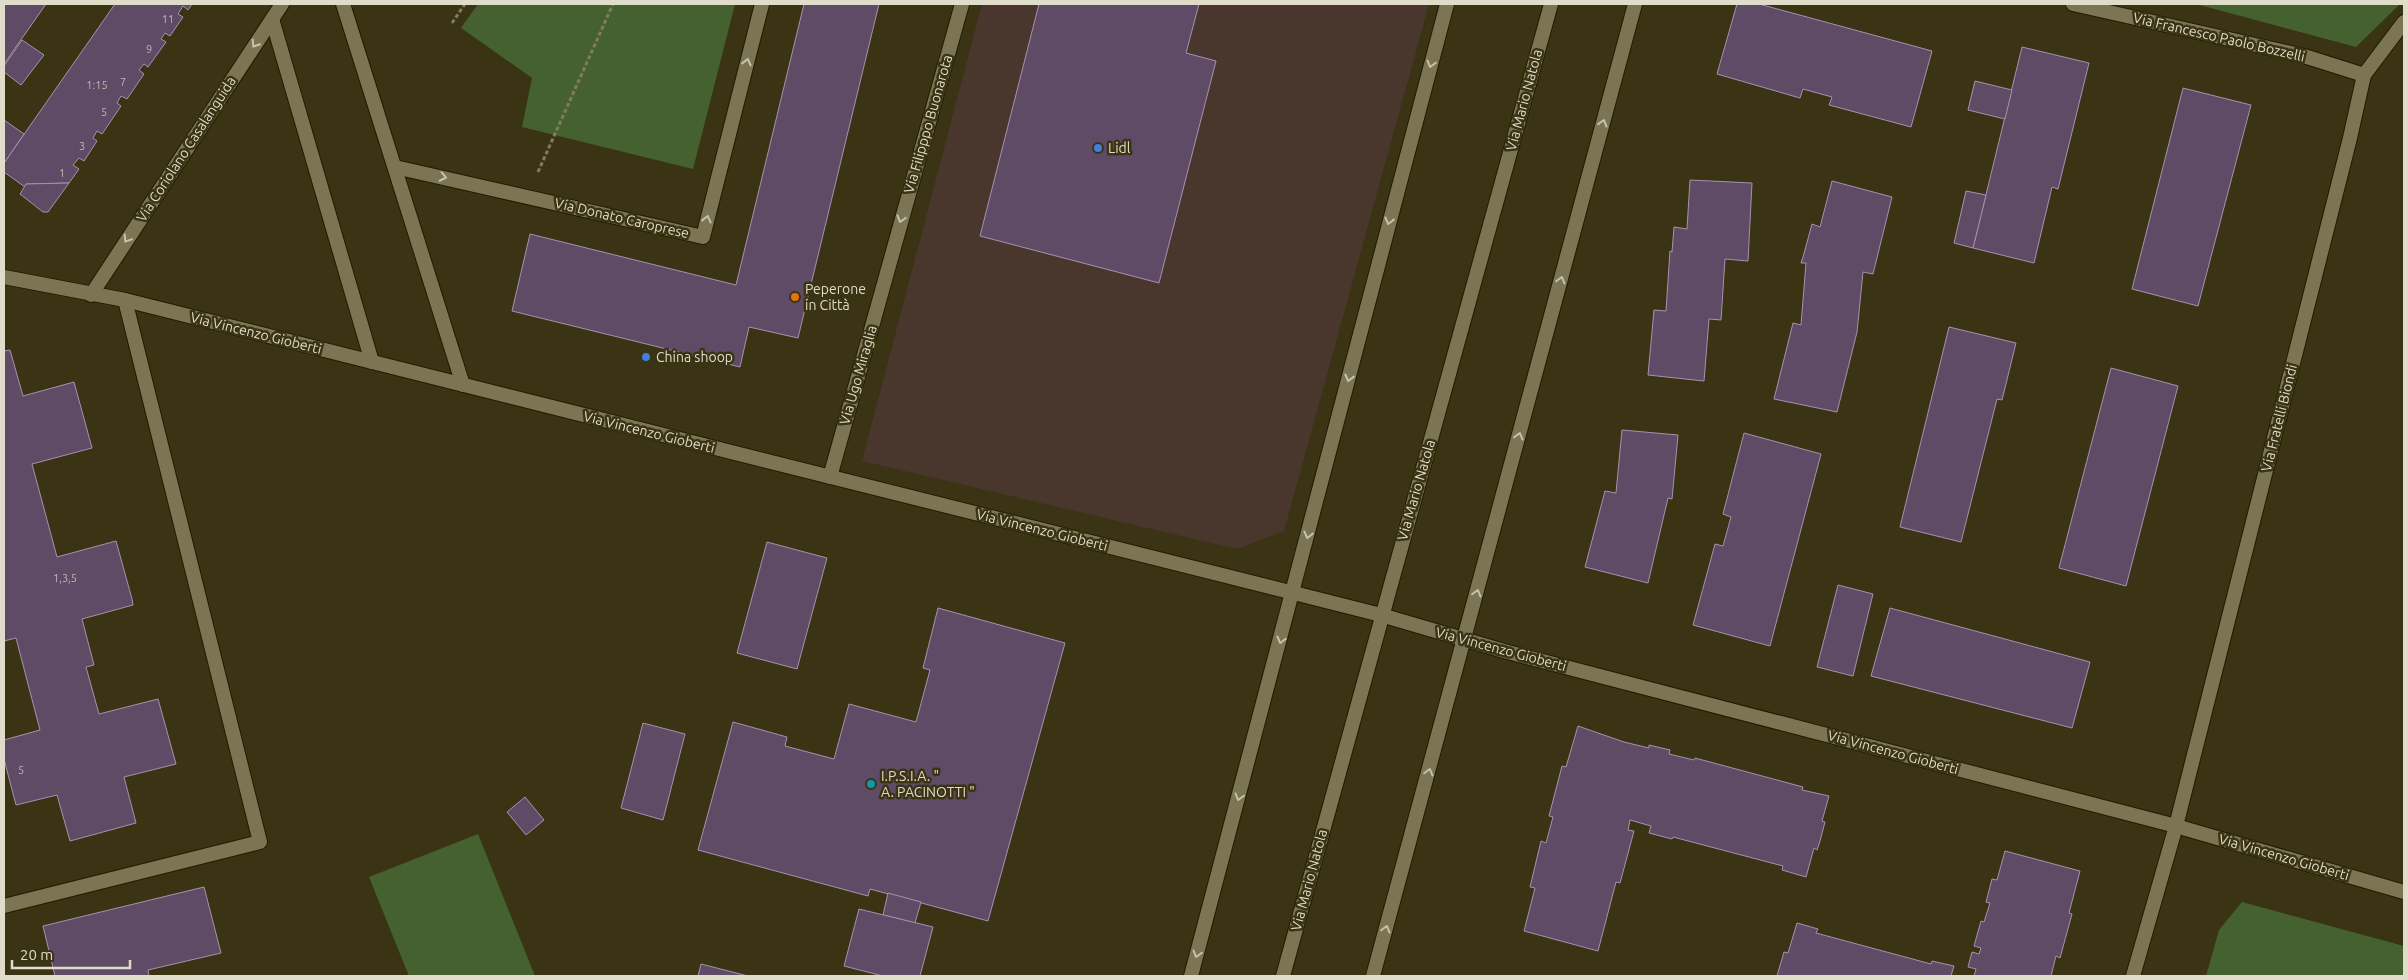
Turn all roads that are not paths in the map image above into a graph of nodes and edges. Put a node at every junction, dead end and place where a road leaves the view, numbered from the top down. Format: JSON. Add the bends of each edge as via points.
{"nodes":[{"id":1,"x":282,"y":4,"type":"edge"},
{"id":2,"x":343,"y":4,"type":"edge"},
{"id":3,"x":762,"y":4,"type":"edge"},
{"id":4,"x":962,"y":4,"type":"edge"},
{"id":5,"x":1447,"y":4,"type":"edge"},
{"id":6,"x":1551,"y":4,"type":"edge"},
{"id":7,"x":1635,"y":4,"type":"edge"},
{"id":8,"x":2073,"y":4,"type":"edge"},
{"id":9,"x":272,"y":19,"type":"junction"},
{"id":10,"x":2404,"y":22,"type":"edge"},
{"id":11,"x":2364,"y":75,"type":"junction"},
{"id":12,"x":395,"y":167,"type":"junction"},
{"id":13,"x":894,"y":245,"type":"joint"},
{"id":14,"x":4,"y":277,"type":"edge"},
{"id":15,"x":90,"y":294,"type":"junction"},
{"id":16,"x":124,"y":300,"type":"junction"},
{"id":17,"x":372,"y":362,"type":"junction"},
{"id":18,"x":463,"y":385,"type":"junction"},
{"id":19,"x":830,"y":477,"type":"junction"},
{"id":20,"x":1294,"y":593,"type":"junction"},
{"id":21,"x":1381,"y":615,"type":"junction"},
{"id":22,"x":1465,"y":640,"type":"junction"},
{"id":23,"x":2176,"y":826,"type":"junction"},
{"id":24,"x":2404,"y":892,"type":"edge"},
{"id":25,"x":4,"y":906,"type":"edge"},
{"id":26,"x":1191,"y":976,"type":"edge"},
{"id":27,"x":1283,"y":976,"type":"edge"},
{"id":28,"x":1373,"y":976,"type":"edge"},
{"id":29,"x":2133,"y":976,"type":"edge"}],
"edges":[{"from":1,"to":9,"type":"street","name":"Via Coriolano Casalanguida"},
{"from":2,"to":12,"type":"street"},
{"from":12,"to":3,"type":"street","name":"Via Donato Caroprese","one_way":true,"via":[[702,237]]},
{"from":4,"to":13,"type":"street","name":"Via Filipppo Buonarota","one_way":true},
{"from":5,"to":20,"type":"street","one_way":true},
{"from":6,"to":21,"type":"street","name":"Via Mario Natola"},
{"from":22,"to":7,"type":"street","one_way":true},
{"from":8,"to":11,"type":"street","name":"Via Francesco Paolo Bozzelli","via":[[2304,56]]},
{"from":9,"to":15,"type":"street","name":"Via Coriolano Casalanguida","one_way":true},
{"from":9,"to":17,"type":"street"},
{"from":10,"to":11,"type":"street","name":"Via Fratelli Biondi"},
{"from":11,"to":23,"type":"street","name":"Via Fratelli Biondi"},
{"from":12,"to":18,"type":"street"},
{"from":13,"to":19,"type":"street","name":"Via Ugo Miraglia"},
{"from":14,"to":15,"type":"street","name":"Via Vincenzo Gioberti"},
{"from":15,"to":16,"type":"street","name":"Via Vincenzo Gioberti"},
{"from":16,"to":17,"type":"street","name":"Via Vincenzo Gioberti"},
{"from":16,"to":25,"type":"street","via":[[260,842]]},
{"from":17,"to":18,"type":"street","name":"Via Vincenzo Gioberti"},
{"from":18,"to":19,"type":"street","name":"Via Vincenzo Gioberti"},
{"from":19,"to":20,"type":"street","name":"Via Vincenzo Gioberti"},
{"from":20,"to":21,"type":"street","name":"Via Vincenzo Gioberti"},
{"from":20,"to":26,"type":"street","one_way":true},
{"from":21,"to":22,"type":"street","name":"Via Vincenzo Gioberti"},
{"from":21,"to":27,"type":"street","name":"Via Mario Natola"},
{"from":22,"to":23,"type":"street","name":"Via Vincenzo Gioberti"},
{"from":28,"to":22,"type":"street","one_way":true},
{"from":23,"to":24,"type":"street","name":"Via Vincenzo Gioberti"},
{"from":23,"to":29,"type":"street","name":"Via Fratelli Biondi"}]}
